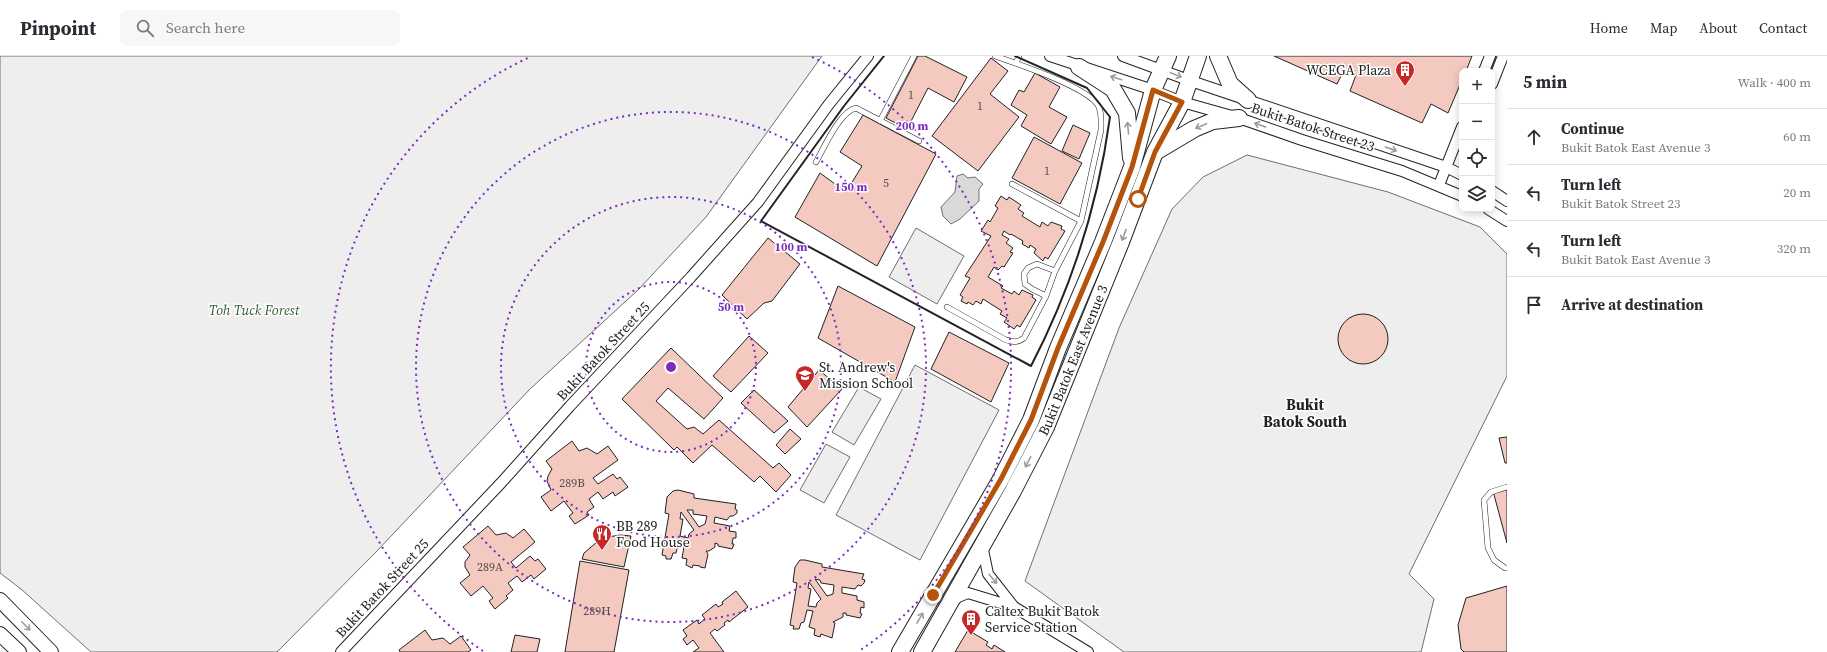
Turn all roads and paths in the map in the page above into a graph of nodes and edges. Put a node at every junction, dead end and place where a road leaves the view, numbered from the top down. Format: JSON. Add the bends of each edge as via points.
{"nodes":[{"id":1,"x":868,"y":56,"type":"edge"},
{"id":2,"x":914,"y":56,"type":"edge"},
{"id":3,"x":995,"y":56,"type":"edge"},
{"id":4,"x":1019,"y":56,"type":"edge"},
{"id":5,"x":1050,"y":56,"type":"edge"},
{"id":6,"x":1123,"y":56,"type":"edge"},
{"id":7,"x":1198,"y":56,"type":"edge"},
{"id":8,"x":1218,"y":56,"type":"edge"},
{"id":9,"x":1490,"y":56,"type":"edge"},
{"id":10,"x":1503,"y":56,"type":"edge"},
{"id":11,"x":1016,"y":63,"type":"junction"},
{"id":12,"x":1165,"y":63,"type":"edge"},
{"id":13,"x":1079,"y":67,"type":"junction"},
{"id":14,"x":1485,"y":68,"type":"edge"},
{"id":15,"x":1495,"y":76,"type":"edge"},
{"id":16,"x":1191,"y":81,"type":"junction"},
{"id":17,"x":1153,"y":90,"type":"junction"},
{"id":18,"x":1248,"y":100,"type":"junction"},
{"id":19,"x":1182,"y":102,"type":"junction"},
{"id":20,"x":1239,"y":118,"type":"junction"},
{"id":21,"x":880,"y":121,"type":"junction"},
{"id":22,"x":1459,"y":135,"type":"edge"},
{"id":23,"x":919,"y":141,"type":"dead end"},
{"id":24,"x":1155,"y":152,"type":"junction"},
{"id":25,"x":816,"y":162,"type":"dead end"},
{"id":26,"x":1132,"y":167,"type":"junction"},
{"id":27,"x":1446,"y":168,"type":"junction"},
{"id":28,"x":1459,"y":174,"type":"edge"},
{"id":29,"x":1012,"y":184,"type":"dead end"},
{"id":30,"x":1439,"y":185,"type":"junction"},
{"id":31,"x":1495,"y":193,"type":"edge"},
{"id":32,"x":1459,"y":195,"type":"edge"},
{"id":33,"x":1507,"y":201,"type":"edge"},
{"id":34,"x":1492,"y":212,"type":"edge"},
{"id":35,"x":1081,"y":221,"type":"junction"},
{"id":36,"x":1507,"y":222,"type":"edge"},
{"id":37,"x":1055,"y":271,"type":"junction"},
{"id":38,"x":1046,"y":296,"type":"junction"},
{"id":39,"x":947,"y":307,"type":"dead end"},
{"id":40,"x":1507,"y":487,"type":"edge"},
{"id":41,"x":982,"y":545,"type":"junction"},
{"id":42,"x":1507,"y":568,"type":"edge"},
{"id":43,"x":0,"y":600,"type":"edge"},
{"id":44,"x":950,"y":604,"type":"junction"},
{"id":45,"x":1014,"y":607,"type":"junction"},
{"id":46,"x":0,"y":634,"type":"edge"},
{"id":47,"x":19,"y":652,"type":"edge"},
{"id":48,"x":51,"y":652,"type":"edge"},
{"id":49,"x":341,"y":652,"type":"edge"},
{"id":50,"x":900,"y":652,"type":"edge"},
{"id":51,"x":922,"y":652,"type":"edge"},
{"id":52,"x":1088,"y":652,"type":"edge"}],
"edges":[{"from":1,"to":49,"type":"street","name":"Bukit Batok Street 25","via":[[829,104],[758,202],[691,278]]},
{"from":2,"to":21,"type":"lane"},
{"from":3,"to":11,"type":"lane"},
{"from":4,"to":11,"type":"lane"},
{"from":5,"to":13,"type":"street"},
{"from":6,"to":12,"type":"street"},
{"from":7,"to":16,"type":"main road","name":"Bukit Batok East Avenue 3"},
{"from":8,"to":18,"type":"main road","via":[[1230,84]]},
{"from":9,"to":14,"type":"street"},
{"from":10,"to":15,"type":"street"},
{"from":11,"to":35,"type":"lane","via":[[1072,87],[1092,99],[1098,106],[1101,130]]},
{"from":12,"to":16,"type":"street","name":"Bukit Batok Street 23","one_way":true},
{"from":12,"to":17,"type":"main road","name":"Bukit Batok East Avenue 3"},
{"from":17,"to":13,"type":"street","one_way":true},
{"from":26,"to":13,"type":"main road","one_way":true,"via":[[1126,113],[1113,89]]},
{"from":16,"to":18,"type":"street","name":"Bukit Batok Street 23"},
{"from":16,"to":19,"type":"main road","name":"Bukit Batok East Avenue 3"},
{"from":17,"to":19,"type":"street","name":"Bukit Batok Street 23"},
{"from":17,"to":26,"type":"main road","name":"Bukit Batok East Avenue 3"},
{"from":18,"to":27,"type":"street","name":"Bukit Batok Street 23","one_way":true},
{"from":19,"to":20,"type":"street","name":"Bukit Batok Street 23"},
{"from":19,"to":24,"type":"main road","name":"Bukit Batok East Avenue 3"},
{"from":20,"to":24,"type":"main road","one_way":true,"via":[[1213,121]]},
{"from":30,"to":20,"type":"street","name":"Bukit Batok Street 23","one_way":true},
{"from":21,"to":23,"type":"lane"},
{"from":21,"to":25,"type":"lane","via":[[856,108],[850,109],[840,120]]},
{"from":22,"to":27,"type":"street"},
{"from":24,"to":41,"type":"main road","name":"Bukit Batok East Avenue 3","one_way":true,"via":[[1046,427]]},
{"from":50,"to":26,"type":"main road","name":"Bukit Batok East Avenue 3","one_way":true,"via":[[1001,479],[1028,426]]},
{"from":27,"to":28,"type":"street","name":"Bukit Batok Street 23"},
{"from":27,"to":30,"type":"street"},
{"from":29,"to":35,"type":"lane"},
{"from":30,"to":32,"type":"street","name":"Bukit Batok Street 23"},
{"from":31,"to":33,"type":"street"},
{"from":34,"to":36,"type":"street"},
{"from":35,"to":37,"type":"lane"},
{"from":37,"to":38,"type":"lane"},
{"from":37,"to":38,"type":"lane","via":[[1037,264],[1028,268],[1024,274],[1026,284]]},
{"from":38,"to":39,"type":"lane","via":[[1024,338],[1019,342],[1006,340]]},
{"from":40,"to":42,"type":"lane","via":[[1491,492],[1484,500],[1488,548],[1494,560]]},
{"from":41,"to":44,"type":"main road","name":"Bukit Batok East Avenue 3"},
{"from":41,"to":45,"type":"street","one_way":true,"via":[[988,574]]},
{"from":43,"to":48,"type":"main road","one_way":true},
{"from":44,"to":45,"type":"street","via":[[968,593]]},
{"from":44,"to":51,"type":"main road","name":"Bukit Batok East Avenue 3"},
{"from":45,"to":52,"type":"street"},
{"from":46,"to":47,"type":"main road"}]}
